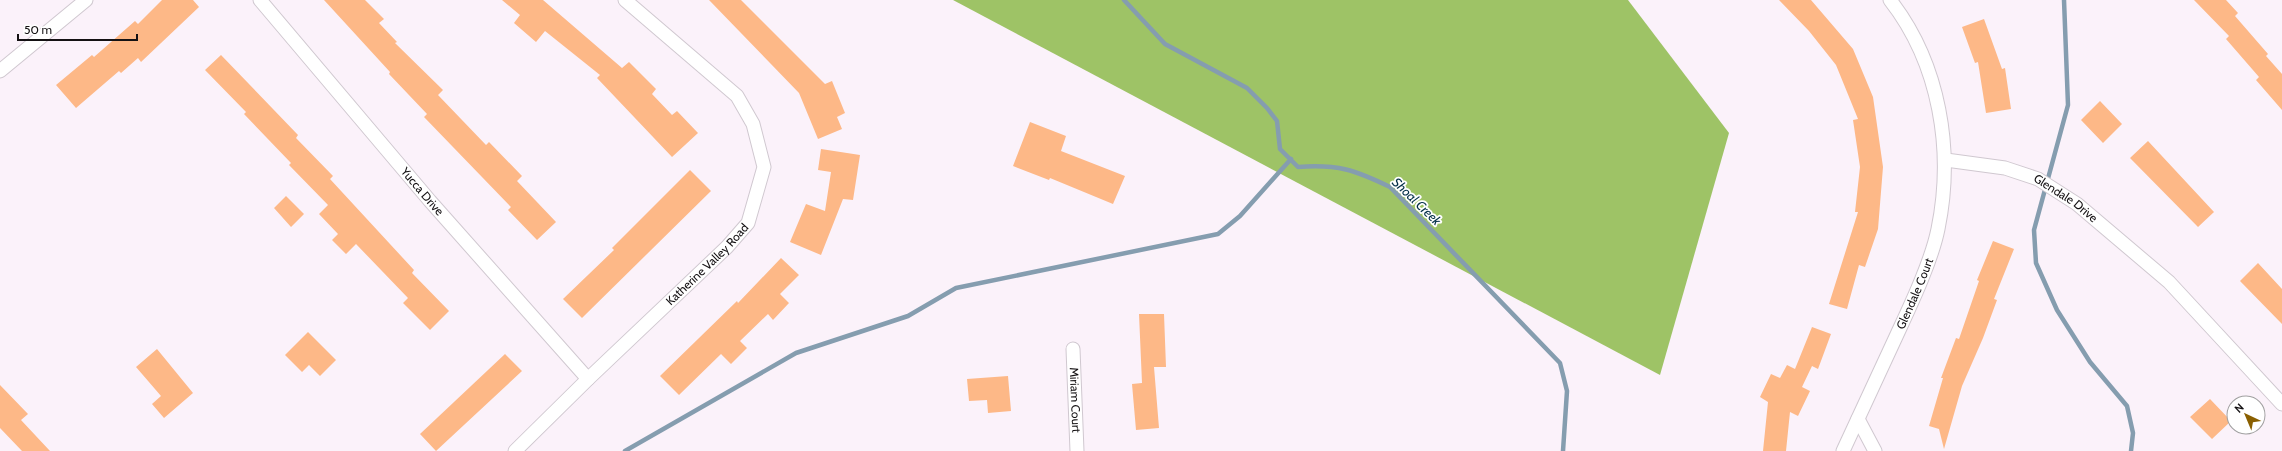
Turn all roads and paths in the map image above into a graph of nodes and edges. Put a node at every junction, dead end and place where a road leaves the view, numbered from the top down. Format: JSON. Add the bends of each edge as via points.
{"nodes":[{"id":1,"x":86,"y":0,"type":"edge"},
{"id":2,"x":260,"y":0,"type":"edge"},
{"id":3,"x":625,"y":0,"type":"edge"},
{"id":4,"x":1890,"y":0,"type":"edge"},
{"id":5,"x":0,"y":71,"type":"edge"},
{"id":6,"x":1946,"y":160,"type":"junction"},
{"id":7,"x":1073,"y":349,"type":"dead end"},
{"id":8,"x":588,"y":379,"type":"junction"},
{"id":9,"x":2282,"y":404,"type":"edge"},
{"id":10,"x":1858,"y":419,"type":"junction"},
{"id":11,"x":515,"y":451,"type":"edge"},
{"id":12,"x":1077,"y":451,"type":"edge"},
{"id":13,"x":1843,"y":451,"type":"edge"},
{"id":14,"x":1875,"y":451,"type":"edge"}],
"edges":[{"from":1,"to":5,"type":"street"},
{"from":2,"to":8,"type":"street","name":"Yucca Drive","via":[[430,201]]},
{"from":3,"to":8,"type":"street","name":"Katherine Valley Road","via":[[737,96],[753,124],[764,167],[748,223],[744,228]]},
{"from":4,"to":6,"type":"street","via":[[1901,13],[1923,54],[1938,104]]},
{"from":6,"to":9,"type":"street","name":"Glendale Drive","via":[[2005,168],[2038,179],[2076,204],[2169,282]]},
{"from":6,"to":10,"type":"street","name":"Glendale Court","via":[[1938,230],[1916,292]]},
{"from":7,"to":12,"type":"street","name":"Miriam Court"},
{"from":8,"to":11,"type":"street","name":"Katherine Valley Road"},
{"from":10,"to":13,"type":"street","name":"Glendale Court"},
{"from":10,"to":14,"type":"street"}]}
